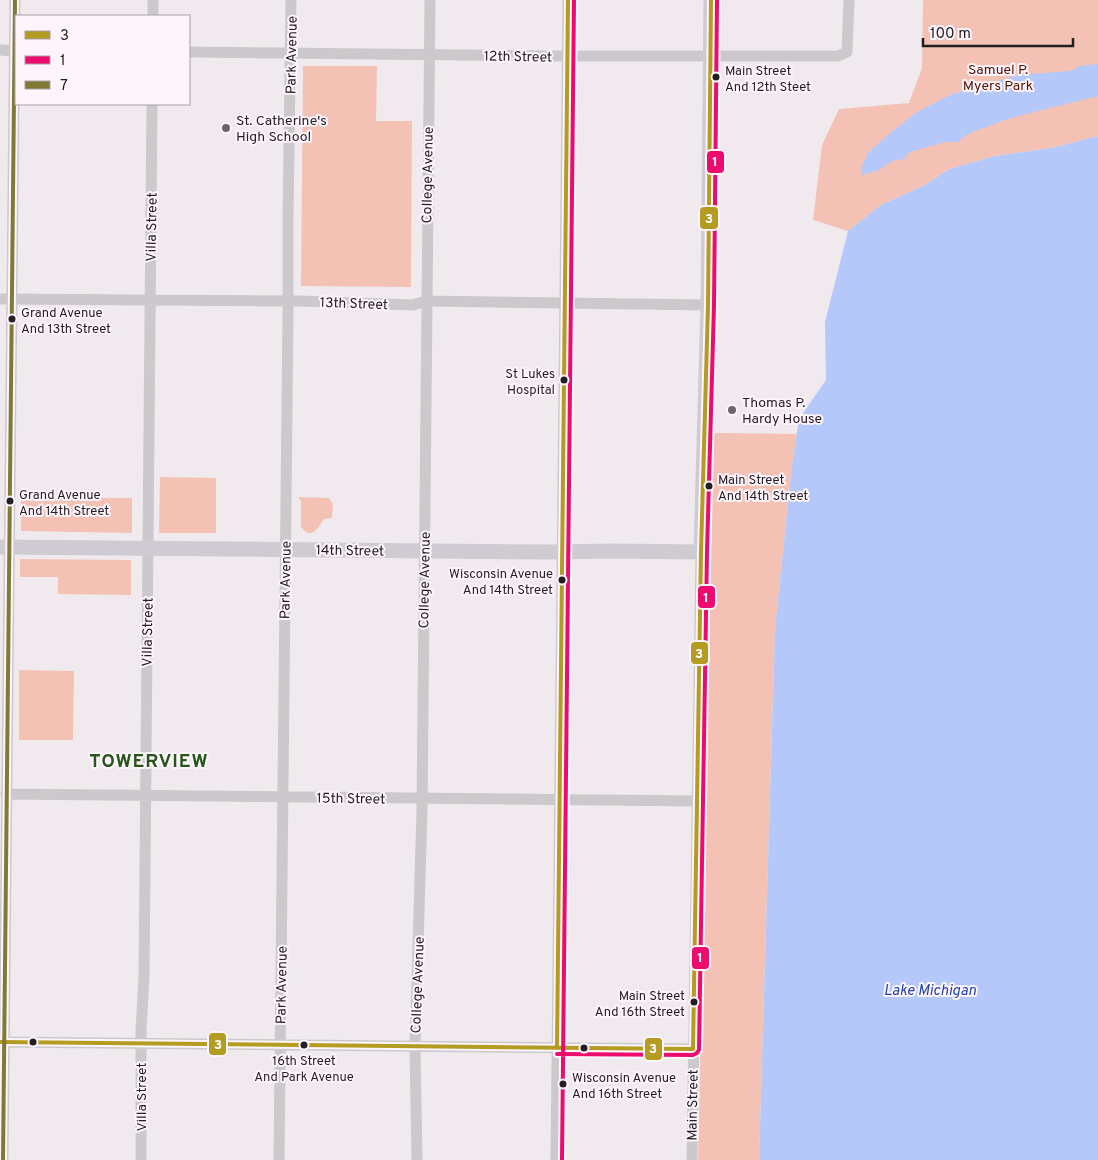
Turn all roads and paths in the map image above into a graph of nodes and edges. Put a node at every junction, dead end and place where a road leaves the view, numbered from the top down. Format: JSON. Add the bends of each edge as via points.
{"nodes":[{"id":1,"x":15,"y":0,"type":"edge"},
{"id":2,"x":153,"y":0,"type":"edge"},
{"id":3,"x":291,"y":0,"type":"edge"},
{"id":4,"x":430,"y":0,"type":"edge"},
{"id":5,"x":568,"y":0,"type":"edge"},
{"id":6,"x":711,"y":0,"type":"edge"},
{"id":7,"x":849,"y":0,"type":"edge"},
{"id":8,"x":153,"y":15,"type":"edge"},
{"id":9,"x":0,"y":50,"type":"edge"},
{"id":10,"x":15,"y":50,"type":"edge"},
{"id":11,"x":190,"y":52,"type":"edge"},
{"id":12,"x":291,"y":53,"type":"junction"},
{"id":13,"x":429,"y":55,"type":"junction"},
{"id":14,"x":710,"y":55,"type":"junction"},
{"id":15,"x":568,"y":56,"type":"junction"},
{"id":16,"x":152,"y":105,"type":"edge"},
{"id":17,"x":6,"y":299,"type":"edge"},
{"id":18,"x":150,"y":300,"type":"junction"},
{"id":19,"x":288,"y":301,"type":"junction"},
{"id":20,"x":426,"y":301,"type":"junction"},
{"id":21,"x":565,"y":304,"type":"junction"},
{"id":22,"x":708,"y":305,"type":"junction"},
{"id":23,"x":5,"y":547,"type":"edge"},
{"id":24,"x":147,"y":548,"type":"junction"},
{"id":25,"x":286,"y":550,"type":"junction"},
{"id":26,"x":424,"y":551,"type":"junction"},
{"id":27,"x":562,"y":552,"type":"junction"},
{"id":28,"x":700,"y":552,"type":"junction"},
{"id":29,"x":6,"y":794,"type":"junction"},
{"id":30,"x":145,"y":796,"type":"junction"},
{"id":31,"x":283,"y":798,"type":"junction"},
{"id":32,"x":422,"y":799,"type":"junction"},
{"id":33,"x":560,"y":800,"type":"junction"},
{"id":34,"x":696,"y":801,"type":"junction"},
{"id":35,"x":2,"y":1042,"type":"edge"},
{"id":36,"x":141,"y":1043,"type":"junction"},
{"id":37,"x":281,"y":1046,"type":"junction"},
{"id":38,"x":415,"y":1047,"type":"junction"},
{"id":39,"x":557,"y":1048,"type":"junction"},
{"id":40,"x":693,"y":1050,"type":"junction"},
{"id":41,"x":3,"y":1160,"type":"edge"},
{"id":42,"x":141,"y":1160,"type":"edge"},
{"id":43,"x":279,"y":1160,"type":"edge"},
{"id":44,"x":417,"y":1160,"type":"edge"},
{"id":45,"x":556,"y":1160,"type":"edge"},
{"id":46,"x":692,"y":1160,"type":"edge"}],
"edges":[{"from":1,"to":10,"type":"street"},
{"from":2,"to":8,"type":"street"},
{"from":3,"to":12,"type":"street","name":"Park Avenue"},
{"from":4,"to":13,"type":"street","name":"College Avenue"},
{"from":5,"to":15,"type":"street"},
{"from":6,"to":14,"type":"main road","name":"Main Street"},
{"from":7,"to":14,"type":"street","name":"12th Street","via":[[847,52],[838,56]]},
{"from":9,"to":10,"type":"street"},
{"from":10,"to":17,"type":"street"},
{"from":11,"to":12,"type":"street","name":"12th Street"},
{"from":12,"to":13,"type":"street","name":"12th Street"},
{"from":12,"to":19,"type":"street","name":"Park Avenue"},
{"from":13,"to":15,"type":"street","name":"12th Street"},
{"from":13,"to":20,"type":"street","name":"College Avenue"},
{"from":14,"to":15,"type":"street","name":"12th Street"},
{"from":14,"to":22,"type":"main road","name":"Main Street"},
{"from":15,"to":21,"type":"street"},
{"from":16,"to":18,"type":"street","name":"Villa Street"},
{"from":17,"to":18,"type":"street","name":"13th Street"},
{"from":17,"to":23,"type":"street"},
{"from":18,"to":19,"type":"street","name":"13th Street"},
{"from":18,"to":24,"type":"street","name":"Villa Street"},
{"from":19,"to":20,"type":"street","name":"13th Street","via":[[413,304]]},
{"from":19,"to":25,"type":"street","name":"Park Avenue"},
{"from":20,"to":21,"type":"street","name":"13th Street"},
{"from":20,"to":26,"type":"street","name":"College Avenue"},
{"from":21,"to":22,"type":"street","name":"13th Street"},
{"from":21,"to":27,"type":"street"},
{"from":22,"to":28,"type":"main road","name":"Main Street"},
{"from":23,"to":24,"type":"main road","name":"14th Street"},
{"from":23,"to":29,"type":"street"},
{"from":24,"to":25,"type":"main road","name":"14th Street"},
{"from":24,"to":30,"type":"street","name":"Villa Street"},
{"from":25,"to":26,"type":"main road","name":"14th Street"},
{"from":25,"to":31,"type":"street","name":"Park Avenue"},
{"from":26,"to":27,"type":"main road","name":"14th Street"},
{"from":26,"to":32,"type":"street","name":"College Avenue"},
{"from":27,"to":28,"type":"main road","name":"14th Street"},
{"from":27,"to":33,"type":"street"},
{"from":28,"to":34,"type":"street","name":"Main Street"},
{"from":29,"to":30,"type":"street","name":"15th Street"},
{"from":29,"to":35,"type":"street"},
{"from":30,"to":31,"type":"street","name":"15th Street"},
{"from":30,"to":36,"type":"street","name":"Villa Street"},
{"from":31,"to":32,"type":"street","name":"15th Street"},
{"from":31,"to":37,"type":"street","name":"Park Avenue"},
{"from":32,"to":33,"type":"street","name":"15th Street"},
{"from":32,"to":38,"type":"street","name":"College Avenue"},
{"from":33,"to":34,"type":"street","name":"15th Street"},
{"from":33,"to":39,"type":"street"},
{"from":34,"to":40,"type":"street","name":"Main Street"},
{"from":35,"to":36,"type":"street"},
{"from":35,"to":41,"type":"street"},
{"from":36,"to":37,"type":"street"},
{"from":36,"to":42,"type":"street","name":"Villa Street"},
{"from":37,"to":38,"type":"street"},
{"from":37,"to":43,"type":"street","name":"Park Avenue"},
{"from":38,"to":39,"type":"street"},
{"from":38,"to":44,"type":"street","name":"College Avenue"},
{"from":39,"to":40,"type":"street"},
{"from":39,"to":45,"type":"street"},
{"from":40,"to":46,"type":"street","name":"Main Street"}]}
